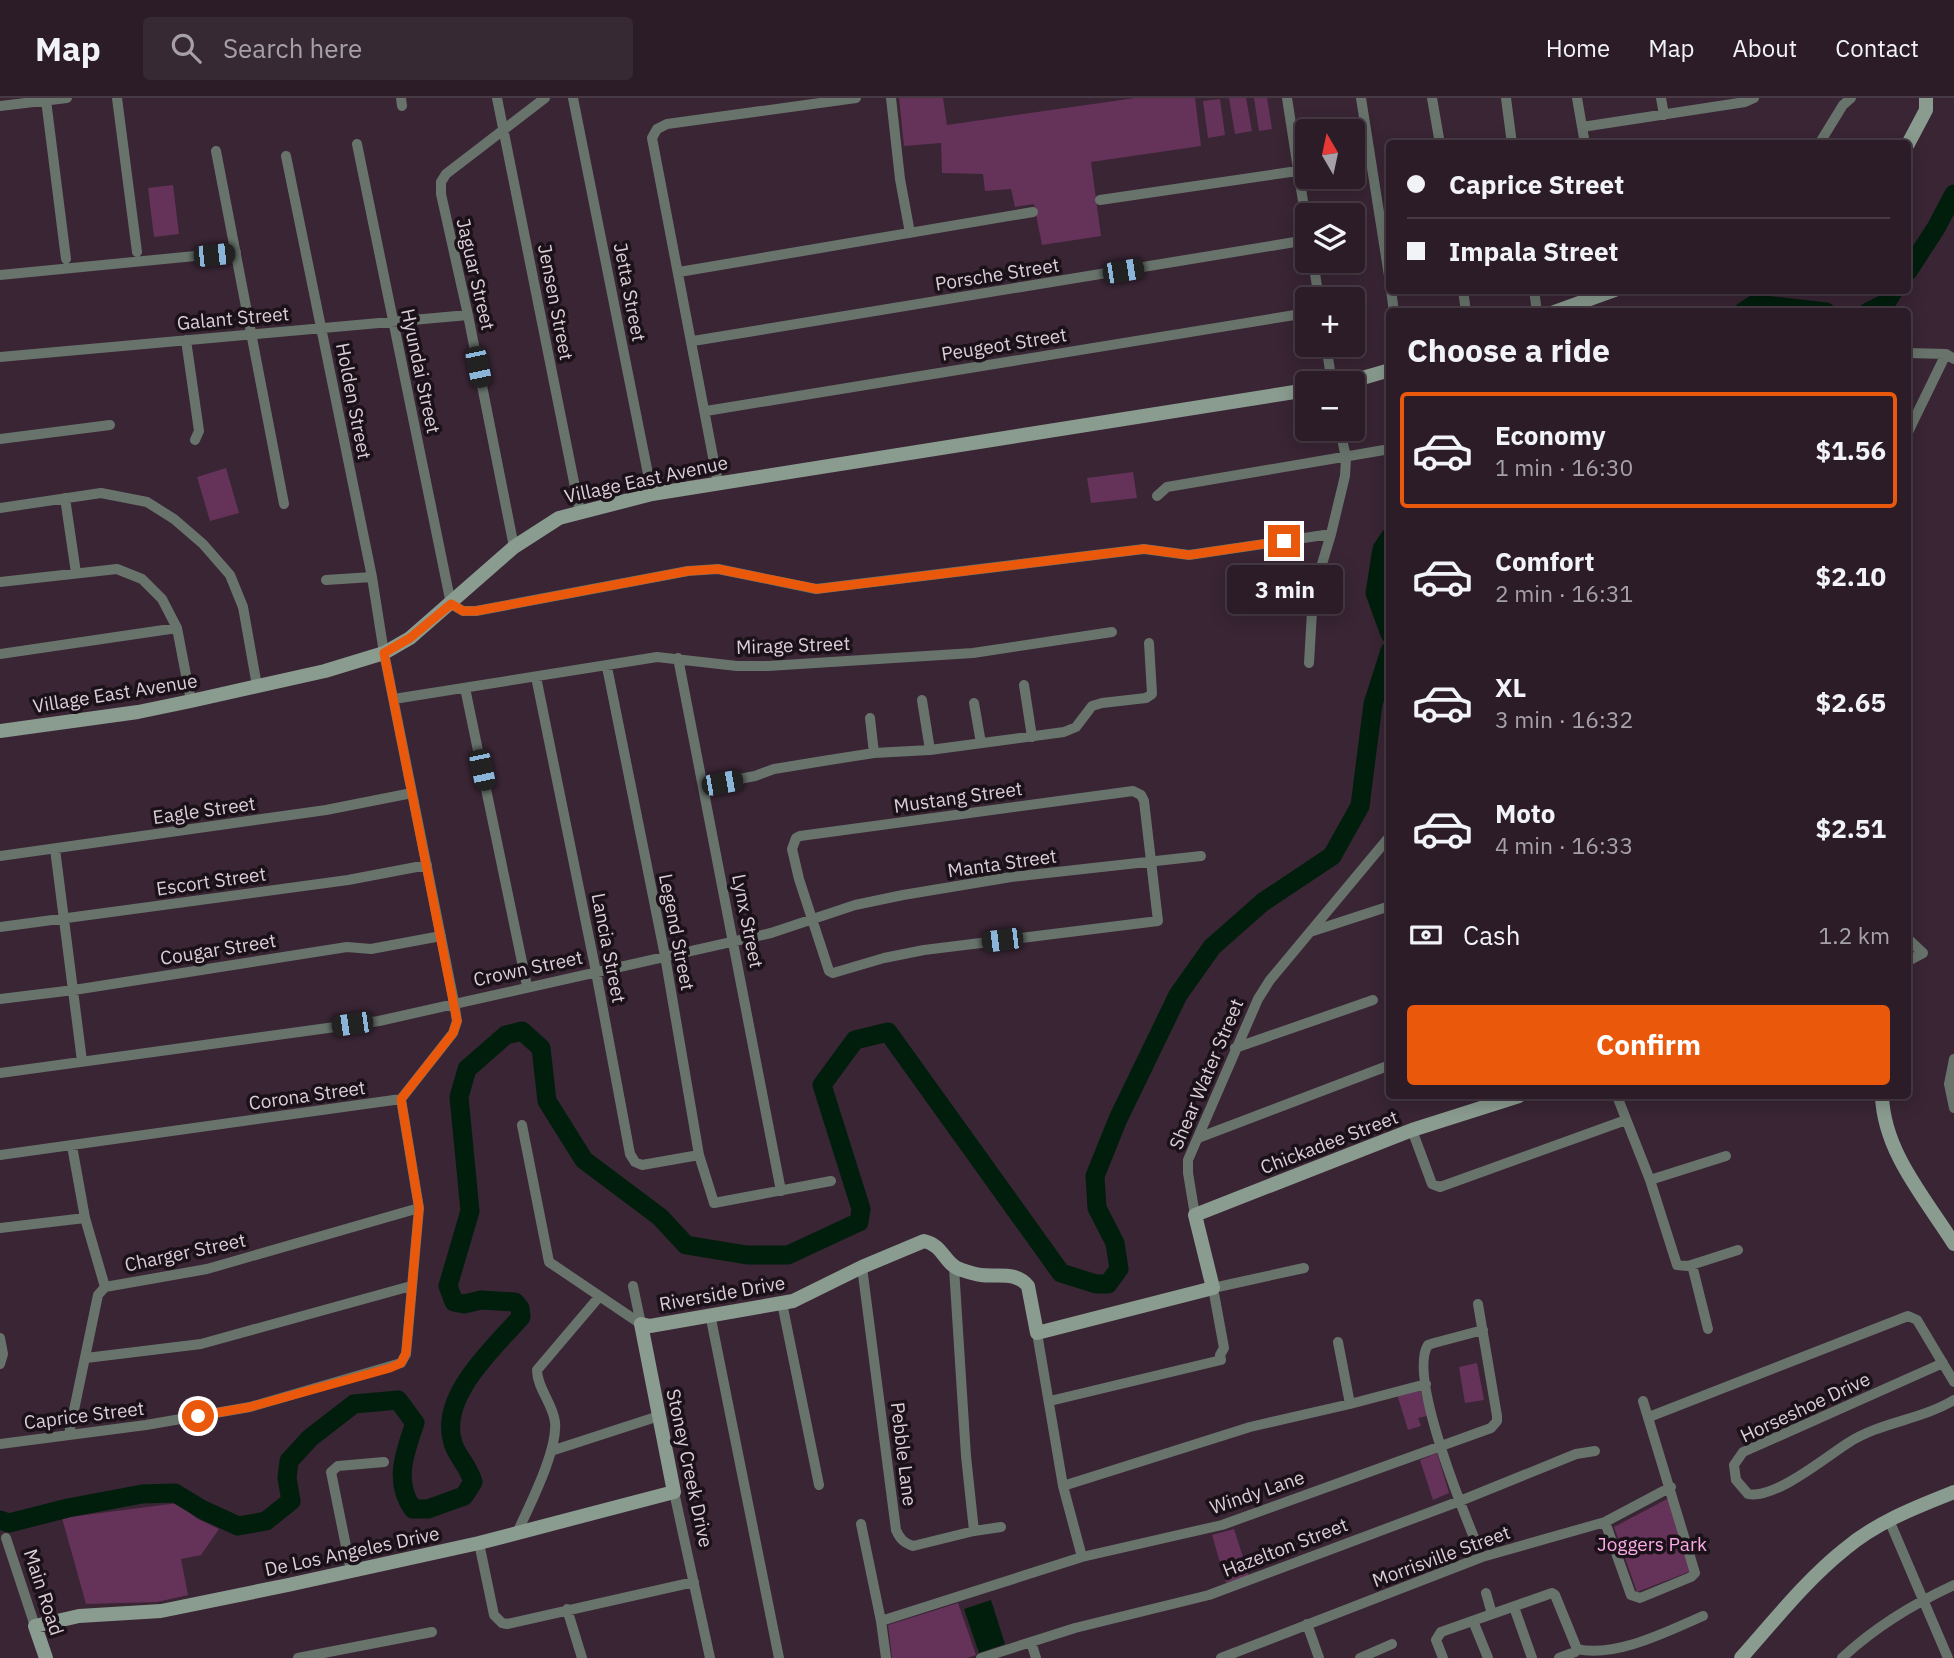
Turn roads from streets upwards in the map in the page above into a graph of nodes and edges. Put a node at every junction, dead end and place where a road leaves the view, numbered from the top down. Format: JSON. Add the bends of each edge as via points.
{"nodes":[{"id":1,"x":67,"y":98,"type":"edge"},
{"id":2,"x":117,"y":98,"type":"edge"},
{"id":3,"x":497,"y":98,"type":"edge"},
{"id":4,"x":545,"y":98,"type":"edge"},
{"id":5,"x":573,"y":98,"type":"edge"},
{"id":6,"x":856,"y":98,"type":"edge"},
{"id":7,"x":891,"y":98,"type":"edge"},
{"id":8,"x":1287,"y":98,"type":"edge"},
{"id":9,"x":1361,"y":98,"type":"edge"},
{"id":10,"x":1432,"y":98,"type":"edge"},
{"id":11,"x":1506,"y":98,"type":"edge"},
{"id":12,"x":1577,"y":98,"type":"edge"},
{"id":13,"x":1661,"y":98,"type":"edge"},
{"id":14,"x":1851,"y":98,"type":"edge"},
{"id":15,"x":1926,"y":98,"type":"edge"},
{"id":16,"x":1747,"y":99,"type":"edge"},
{"id":17,"x":46,"y":100,"type":"junction"},
{"id":18,"x":0,"y":106,"type":"edge"},
{"id":19,"x":1664,"y":115,"type":"junction"},
{"id":20,"x":1582,"y":127,"type":"junction"},
{"id":21,"x":504,"y":131,"type":"junction"},
{"id":22,"x":1439,"y":140,"type":"edge"},
{"id":23,"x":1512,"y":140,"type":"edge"},
{"id":24,"x":1584,"y":140,"type":"edge"},
{"id":25,"x":1821,"y":140,"type":"edge"},
{"id":26,"x":1910,"y":140,"type":"edge"},
{"id":27,"x":357,"y":144,"type":"dead end"},
{"id":28,"x":216,"y":151,"type":"dead end"},
{"id":29,"x":286,"y":156,"type":"dead end"},
{"id":30,"x":1295,"y":156,"type":"edge"},
{"id":31,"x":1295,"y":171,"type":"edge"},
{"id":32,"x":1101,"y":200,"type":"dead end"},
{"id":33,"x":1033,"y":212,"type":"dead end"},
{"id":34,"x":910,"y":233,"type":"junction"},
{"id":35,"x":1295,"y":242,"type":"edge"},
{"id":36,"x":137,"y":251,"type":"dead end"},
{"id":37,"x":236,"y":252,"type":"junction"},
{"id":38,"x":1386,"y":257,"type":"edge"},
{"id":39,"x":66,"y":259,"type":"dead end"},
{"id":40,"x":679,"y":272,"type":"junction"},
{"id":41,"x":0,"y":275,"type":"edge"},
{"id":42,"x":1603,"y":294,"type":"edge"},
{"id":43,"x":1565,"y":308,"type":"edge"},
{"id":44,"x":1295,"y":315,"type":"edge"},
{"id":45,"x":468,"y":316,"type":"junction"},
{"id":46,"x":393,"y":322,"type":"junction"},
{"id":47,"x":322,"y":328,"type":"junction"},
{"id":48,"x":250,"y":336,"type":"junction"},
{"id":49,"x":186,"y":340,"type":"junction"},
{"id":50,"x":693,"y":341,"type":"junction"},
{"id":51,"x":1911,"y":353,"type":"edge"},
{"id":52,"x":1950,"y":356,"type":"edge"},
{"id":53,"x":0,"y":357,"type":"edge"},
{"id":54,"x":1386,"y":371,"type":"edge"},
{"id":55,"x":1365,"y":377,"type":"edge"},
{"id":56,"x":1295,"y":392,"type":"edge"},
{"id":57,"x":706,"y":411,"type":"junction"},
{"id":58,"x":110,"y":425,"type":"dead end"},
{"id":59,"x":1911,"y":427,"type":"edge"},
{"id":60,"x":0,"y":439,"type":"edge"},
{"id":61,"x":195,"y":440,"type":"dead end"},
{"id":62,"x":1342,"y":441,"type":"edge"},
{"id":63,"x":1386,"y":450,"type":"edge"},
{"id":64,"x":1346,"y":458,"type":"junction"},
{"id":65,"x":718,"y":483,"type":"junction"},
{"id":66,"x":652,"y":494,"type":"junction"},
{"id":67,"x":1157,"y":496,"type":"dead end"},
{"id":68,"x":65,"y":498,"type":"junction"},
{"id":69,"x":284,"y":504,"type":"dead end"},
{"id":70,"x":0,"y":508,"type":"edge"},
{"id":71,"x":580,"y":512,"type":"junction"},
{"id":72,"x":1331,"y":534,"type":"junction"},
{"id":73,"x":514,"y":547,"type":"junction"},
{"id":74,"x":76,"y":573,"type":"junction"},
{"id":75,"x":372,"y":577,"type":"junction"},
{"id":76,"x":326,"y":580,"type":"dead end"},
{"id":77,"x":0,"y":582,"type":"edge"},
{"id":78,"x":451,"y":604,"type":"junction"},
{"id":79,"x":177,"y":628,"type":"junction"},
{"id":80,"x":1112,"y":632,"type":"dead end"},
{"id":81,"x":1149,"y":643,"type":"dead end"},
{"id":82,"x":384,"y":653,"type":"junction"},
{"id":83,"x":0,"y":654,"type":"edge"},
{"id":84,"x":678,"y":658,"type":"junction"},
{"id":85,"x":1309,"y":663,"type":"dead end"},
{"id":86,"x":607,"y":667,"type":"junction"},
{"id":87,"x":536,"y":677,"type":"junction"},
{"id":88,"x":1024,"y":685,"type":"dead end"},
{"id":89,"x":257,"y":686,"type":"junction"},
{"id":90,"x":465,"y":688,"type":"junction"},
{"id":91,"x":394,"y":699,"type":"junction"},
{"id":92,"x":922,"y":700,"type":"dead end"},
{"id":93,"x":191,"y":701,"type":"junction"},
{"id":94,"x":974,"y":703,"type":"dead end"},
{"id":95,"x":870,"y":718,"type":"dead end"},
{"id":96,"x":0,"y":731,"type":"edge"},
{"id":97,"x":1032,"y":737,"type":"junction"},
{"id":98,"x":981,"y":743,"type":"junction"},
{"id":99,"x":930,"y":750,"type":"junction"},
{"id":100,"x":874,"y":754,"type":"junction"},
{"id":101,"x":703,"y":786,"type":"junction"},
{"id":102,"x":412,"y":793,"type":"junction"},
{"id":103,"x":1386,"y":841,"type":"edge"},
{"id":104,"x":55,"y":849,"type":"junction"},
{"id":105,"x":0,"y":856,"type":"edge"},
{"id":106,"x":1201,"y":856,"type":"dead end"},
{"id":107,"x":1150,"y":862,"type":"junction"},
{"id":108,"x":427,"y":865,"type":"junction"},
{"id":109,"x":1386,"y":907,"type":"edge"},
{"id":110,"x":64,"y":918,"type":"junction"},
{"id":111,"x":811,"y":918,"type":"junction"},
{"id":112,"x":0,"y":927,"type":"edge"},
{"id":113,"x":1312,"y":931,"type":"junction"},
{"id":114,"x":441,"y":936,"type":"junction"},
{"id":115,"x":734,"y":941,"type":"junction"},
{"id":116,"x":1911,"y":942,"type":"edge"},
{"id":117,"x":665,"y":956,"type":"junction"},
{"id":118,"x":1911,"y":959,"type":"edge"},
{"id":119,"x":596,"y":972,"type":"junction"},
{"id":120,"x":527,"y":986,"type":"junction"},
{"id":121,"x":74,"y":990,"type":"junction"},
{"id":122,"x":0,"y":999,"type":"edge"},
{"id":123,"x":1373,"y":1000,"type":"dead end"},
{"id":124,"x":454,"y":1002,"type":"junction"},
{"id":125,"x":1236,"y":1048,"type":"junction"},
{"id":126,"x":1954,"y":1059,"type":"edge"},
{"id":127,"x":82,"y":1061,"type":"junction"},
{"id":128,"x":1386,"y":1067,"type":"edge"},
{"id":129,"x":0,"y":1073,"type":"edge"},
{"id":130,"x":401,"y":1099,"type":"junction"},
{"id":131,"x":1510,"y":1099,"type":"edge"},
{"id":132,"x":1618,"y":1099,"type":"edge"},
{"id":133,"x":1882,"y":1099,"type":"edge"},
{"id":134,"x":1954,"y":1108,"type":"edge"},
{"id":135,"x":1626,"y":1120,"type":"junction"},
{"id":136,"x":522,"y":1125,"type":"dead end"},
{"id":137,"x":1412,"y":1130,"type":"junction"},
{"id":138,"x":1198,"y":1138,"type":"junction"},
{"id":139,"x":72,"y":1146,"type":"junction"},
{"id":140,"x":699,"y":1155,"type":"junction"},
{"id":141,"x":0,"y":1156,"type":"edge"},
{"id":142,"x":1726,"y":1156,"type":"dead end"},
{"id":143,"x":1650,"y":1180,"type":"junction"},
{"id":144,"x":831,"y":1181,"type":"dead end"},
{"id":145,"x":782,"y":1191,"type":"junction"},
{"id":146,"x":419,"y":1208,"type":"junction"},
{"id":147,"x":1195,"y":1215,"type":"junction"},
{"id":148,"x":85,"y":1218,"type":"junction"},
{"id":149,"x":0,"y":1228,"type":"edge"},
{"id":150,"x":1954,"y":1244,"type":"edge"},
{"id":151,"x":1738,"y":1250,"type":"dead end"},
{"id":152,"x":1692,"y":1265,"type":"junction"},
{"id":153,"x":862,"y":1267,"type":"junction"},
{"id":154,"x":954,"y":1268,"type":"junction"},
{"id":155,"x":1304,"y":1268,"type":"dead end"},
{"id":156,"x":411,"y":1286,"type":"junction"},
{"id":157,"x":634,"y":1286,"type":"dead end"},
{"id":158,"x":106,"y":1287,"type":"junction"},
{"id":159,"x":1213,"y":1288,"type":"junction"},
{"id":160,"x":599,"y":1297,"type":"junction"},
{"id":161,"x":782,"y":1303,"type":"junction"},
{"id":162,"x":1478,"y":1304,"type":"dead end"},
{"id":163,"x":710,"y":1314,"type":"junction"},
{"id":164,"x":641,"y":1324,"type":"junction"},
{"id":165,"x":1708,"y":1329,"type":"dead end"},
{"id":166,"x":1483,"y":1330,"type":"junction"},
{"id":167,"x":1037,"y":1333,"type":"junction"},
{"id":168,"x":0,"y":1338,"type":"edge"},
{"id":169,"x":1338,"y":1342,"type":"dead end"},
{"id":170,"x":86,"y":1358,"type":"junction"},
{"id":171,"x":1943,"y":1363,"type":"junction"},
{"id":172,"x":0,"y":1364,"type":"edge"},
{"id":173,"x":1954,"y":1382,"type":"edge"},
{"id":174,"x":1426,"y":1384,"type":"junction"},
{"id":175,"x":1954,"y":1400,"type":"edge"},
{"id":176,"x":1050,"y":1401,"type":"junction"},
{"id":177,"x":1643,"y":1401,"type":"dead end"},
{"id":178,"x":1350,"y":1404,"type":"junction"},
{"id":179,"x":659,"y":1416,"type":"junction"},
{"id":180,"x":1649,"y":1418,"type":"junction"},
{"id":181,"x":69,"y":1434,"type":"junction"},
{"id":182,"x":0,"y":1444,"type":"edge"},
{"id":183,"x":1440,"y":1447,"type":"junction"},
{"id":184,"x":551,"y":1451,"type":"junction"},
{"id":185,"x":1595,"y":1451,"type":"dead end"},
{"id":186,"x":384,"y":1462,"type":"dead end"},
{"id":187,"x":819,"y":1485,"type":"dead end"},
{"id":188,"x":1063,"y":1486,"type":"junction"},
{"id":189,"x":1671,"y":1487,"type":"junction"},
{"id":190,"x":674,"y":1492,"type":"junction"},
{"id":191,"x":1954,"y":1492,"type":"edge"},
{"id":192,"x":1460,"y":1500,"type":"junction"},
{"id":193,"x":1889,"y":1520,"type":"junction"},
{"id":194,"x":1605,"y":1522,"type":"junction"},
{"id":195,"x":861,"y":1524,"type":"dead end"},
{"id":196,"x":1002,"y":1527,"type":"dead end"},
{"id":197,"x":518,"y":1531,"type":"junction"},
{"id":198,"x":974,"y":1531,"type":"junction"},
{"id":199,"x":6,"y":1538,"type":"dead end"},
{"id":200,"x":479,"y":1543,"type":"junction"},
{"id":201,"x":1082,"y":1557,"type":"junction"},
{"id":202,"x":1482,"y":1558,"type":"junction"},
{"id":203,"x":351,"y":1571,"type":"junction"},
{"id":204,"x":694,"y":1582,"type":"junction"},
{"id":205,"x":1954,"y":1585,"type":"edge"},
{"id":206,"x":1486,"y":1593,"type":"dead end"},
{"id":207,"x":1923,"y":1599,"type":"junction"},
{"id":208,"x":1514,"y":1606,"type":"junction"},
{"id":209,"x":567,"y":1609,"type":"junction"},
{"id":210,"x":1492,"y":1614,"type":"junction"},
{"id":211,"x":1703,"y":1616,"type":"dead end"},
{"id":212,"x":881,"y":1621,"type":"junction"},
{"id":213,"x":1474,"y":1621,"type":"junction"},
{"id":214,"x":1307,"y":1624,"type":"junction"},
{"id":215,"x":35,"y":1626,"type":"junction"},
{"id":216,"x":432,"y":1632,"type":"dead end"},
{"id":217,"x":1031,"y":1642,"type":"junction"},
{"id":218,"x":1392,"y":1644,"type":"dead end"},
{"id":219,"x":1577,"y":1649,"type":"junction"},
{"id":220,"x":46,"y":1658,"type":"edge"},
{"id":221,"x":298,"y":1658,"type":"edge"},
{"id":222,"x":582,"y":1658,"type":"edge"},
{"id":223,"x":710,"y":1658,"type":"edge"},
{"id":224,"x":779,"y":1658,"type":"edge"},
{"id":225,"x":886,"y":1658,"type":"edge"},
{"id":226,"x":981,"y":1658,"type":"edge"},
{"id":227,"x":1036,"y":1658,"type":"edge"},
{"id":228,"x":1221,"y":1658,"type":"edge"},
{"id":229,"x":1319,"y":1658,"type":"edge"},
{"id":230,"x":1360,"y":1658,"type":"edge"},
{"id":231,"x":1443,"y":1658,"type":"edge"},
{"id":232,"x":1488,"y":1658,"type":"edge"},
{"id":233,"x":1532,"y":1658,"type":"edge"},
{"id":234,"x":1559,"y":1658,"type":"edge"},
{"id":235,"x":1741,"y":1658,"type":"edge"},
{"id":236,"x":1842,"y":1658,"type":"edge"},
{"id":237,"x":1948,"y":1658,"type":"edge"}],
"edges":[{"from":1,"to":17,"type":"street"},
{"from":2,"to":36,"type":"street"},
{"from":3,"to":21,"type":"street","name":"Jensen Street"},
{"from":4,"to":21,"type":"street","name":"Jaguar Street"},
{"from":5,"to":66,"type":"street","name":"Jetta Street"},
{"from":6,"to":40,"type":"street","via":[[657,129],[653,138]]},
{"from":7,"to":34,"type":"street"},
{"from":8,"to":30,"type":"street"},
{"from":9,"to":38,"type":"street"},
{"from":10,"to":22,"type":"street"},
{"from":11,"to":23,"type":"street"},
{"from":12,"to":20,"type":"street"},
{"from":13,"to":19,"type":"street"},
{"from":14,"to":25,"type":"street"},
{"from":15,"to":26,"type":"street","via":[[1926,110]]},
{"from":16,"to":19,"type":"street"},
{"from":17,"to":18,"type":"street"},
{"from":17,"to":39,"type":"street"},
{"from":19,"to":20,"type":"street"},
{"from":20,"to":24,"type":"street"},
{"from":21,"to":45,"type":"street","name":"Jaguar Street","via":[[441,182]]},
{"from":21,"to":71,"type":"street","name":"Jensen Street"},
{"from":27,"to":46,"type":"street","name":"Hyundai Street"},
{"from":28,"to":37,"type":"street"},
{"from":29,"to":47,"type":"street","name":"Holden Street"},
{"from":31,"to":32,"type":"street"},
{"from":33,"to":34,"type":"street"},
{"from":34,"to":40,"type":"street"},
{"from":35,"to":50,"type":"street","name":"Porsche Street"},
{"from":37,"to":41,"type":"street"},
{"from":37,"to":48,"type":"street"},
{"from":40,"to":50,"type":"street"},
{"from":42,"to":43,"type":"street"},
{"from":44,"to":57,"type":"street","name":"Peugeot Street"},
{"from":45,"to":46,"type":"street","name":"Galant Street"},
{"from":45,"to":73,"type":"street","name":"Jaguar Street"},
{"from":46,"to":47,"type":"street","name":"Galant Street"},
{"from":46,"to":78,"type":"street","name":"Hyundai Street"},
{"from":47,"to":48,"type":"street","name":"Galant Street"},
{"from":47,"to":75,"type":"street","name":"Holden Street"},
{"from":48,"to":49,"type":"street","name":"Galant Street"},
{"from":48,"to":69,"type":"street"},
{"from":49,"to":53,"type":"street","name":"Galant Street"},
{"from":49,"to":61,"type":"street","via":[[199,431]]},
{"from":50,"to":57,"type":"street"},
{"from":51,"to":52,"type":"street"},
{"from":52,"to":59,"type":"street"},
{"from":54,"to":55,"type":"street"},
{"from":56,"to":65,"type":"street","name":"Village East Avenue"},
{"from":57,"to":65,"type":"street"},
{"from":58,"to":60,"type":"street"},
{"from":62,"to":64,"type":"street"},
{"from":63,"to":64,"type":"street"},
{"from":64,"to":67,"type":"street","via":[[1167,487]]},
{"from":64,"to":72,"type":"street"},
{"from":65,"to":66,"type":"street","name":"Village East Avenue"},
{"from":66,"to":71,"type":"street","name":"Village East Avenue"},
{"from":68,"to":70,"type":"street"},
{"from":68,"to":74,"type":"street"},
{"from":68,"to":89,"type":"street","via":[[101,494],[147,502],[203,544],[230,575],[243,607]]},
{"from":71,"to":73,"type":"street","name":"Village East Avenue","via":[[559,517]]},
{"from":72,"to":78,"type":"street","via":[[1189,555],[1144,549],[817,589],[747,573],[688,571],[476,611],[463,611]]},
{"from":72,"to":85,"type":"street","via":[[1313,594]]},
{"from":73,"to":78,"type":"street","name":"Village East Avenue"},
{"from":74,"to":77,"type":"street"},
{"from":74,"to":79,"type":"street","via":[[117,569],[142,579],[162,599]]},
{"from":75,"to":76,"type":"street"},
{"from":75,"to":82,"type":"street","name":"Holden Street"},
{"from":78,"to":82,"type":"street","name":"Village East Avenue"},
{"from":79,"to":83,"type":"street"},
{"from":79,"to":93,"type":"street"},
{"from":80,"to":84,"type":"street","name":"Mirage Street","via":[[973,653],[768,666]]},
{"from":81,"to":97,"type":"street","via":[[1152,694],[1092,706],[1069,731]]},
{"from":82,"to":89,"type":"street","name":"Village East Avenue"},
{"from":82,"to":91,"type":"street"},
{"from":84,"to":86,"type":"street","name":"Mirage Street","via":[[657,657]]},
{"from":84,"to":101,"type":"street","name":"Lynx Street"},
{"from":86,"to":87,"type":"street","name":"Mirage Street"},
{"from":86,"to":117,"type":"street","name":"Legend Street"},
{"from":87,"to":90,"type":"street","name":"Mirage Street"},
{"from":87,"to":119,"type":"street","name":"Lancia Street"},
{"from":88,"to":97,"type":"street"},
{"from":89,"to":93,"type":"street","name":"Village East Avenue"},
{"from":90,"to":91,"type":"street","name":"Mirage Street"},
{"from":90,"to":120,"type":"street"},
{"from":91,"to":102,"type":"street"},
{"from":92,"to":99,"type":"street"},
{"from":93,"to":96,"type":"street","name":"Village East Avenue"},
{"from":94,"to":98,"type":"street"},
{"from":95,"to":100,"type":"street"},
{"from":97,"to":98,"type":"street"},
{"from":98,"to":99,"type":"street"},
{"from":99,"to":100,"type":"street"},
{"from":100,"to":101,"type":"street","via":[[774,769]]},
{"from":101,"to":115,"type":"street","name":"Lynx Street"},
{"from":102,"to":104,"type":"street","name":"Eagle Street"},
{"from":102,"to":108,"type":"street"},
{"from":103,"to":113,"type":"street","name":"Shear Water Street"},
{"from":104,"to":105,"type":"street","name":"Eagle Street"},
{"from":104,"to":110,"type":"street"},
{"from":106,"to":107,"type":"street","name":"Manta Street"},
{"from":107,"to":111,"type":"street","name":"Manta Street","via":[[1011,877],[903,895]]},
{"from":107,"to":111,"type":"street","name":"Mustang Street","via":[[1157,921],[925,950],[833,974]]},
{"from":107,"to":111,"type":"street","name":"Mustang Street","via":[[1144,801],[1134,786],[800,836],[793,849]]},
{"from":108,"to":110,"type":"street","name":"Escort Street"},
{"from":108,"to":114,"type":"street"},
{"from":109,"to":113,"type":"street"},
{"from":110,"to":112,"type":"street","name":"Escort Street"},
{"from":110,"to":121,"type":"street"},
{"from":111,"to":115,"type":"street","name":"Crown Street"},
{"from":113,"to":125,"type":"street","name":"Shear Water Street","via":[[1270,980]]},
{"from":114,"to":121,"type":"street","name":"Cougar Street","via":[[371,949],[347,947],[272,957]]},
{"from":114,"to":124,"type":"street"},
{"from":115,"to":117,"type":"street","name":"Crown Street"},
{"from":115,"to":145,"type":"street","name":"Lynx Street"},
{"from":116,"to":118,"type":"street","via":[[1923,953]]},
{"from":117,"to":119,"type":"street","name":"Crown Street"},
{"from":117,"to":140,"type":"street","name":"Legend Street"},
{"from":119,"to":120,"type":"street","name":"Crown Street"},
{"from":119,"to":140,"type":"street","name":"Lancia Street","via":[[633,1159],[642,1165]]},
{"from":120,"to":124,"type":"street","name":"Crown Street"},
{"from":121,"to":122,"type":"street","name":"Cougar Street"},
{"from":121,"to":127,"type":"street"},
{"from":123,"to":125,"type":"street"},
{"from":124,"to":127,"type":"street","name":"Crown Street","via":[[379,1021]]},
{"from":124,"to":130,"type":"street","via":[[457,1021],[453,1033]]},
{"from":125,"to":138,"type":"street","name":"Shear Water Street"},
{"from":126,"to":134,"type":"street","via":[[1949,1084]]},
{"from":127,"to":129,"type":"street","name":"Crown Street"},
{"from":128,"to":138,"type":"street"},
{"from":130,"to":139,"type":"street","name":"Corona Street"},
{"from":130,"to":146,"type":"street","name":"Caprice Street"},
{"from":131,"to":137,"type":"street","name":"Chickadee Street"},
{"from":132,"to":135,"type":"street"},
{"from":133,"to":150,"type":"street","via":[[1892,1139],[1909,1177]]},
{"from":135,"to":137,"type":"street","via":[[1440,1187],[1432,1184]]},
{"from":135,"to":143,"type":"street"},
{"from":136,"to":160,"type":"street","name":"Riverside Drive","via":[[547,1257],[552,1266]]},
{"from":137,"to":147,"type":"street","name":"Chickadee Street"},
{"from":138,"to":147,"type":"street","name":"Shear Water Street","via":[[1188,1160]]},
{"from":139,"to":141,"type":"street","name":"Corona Street"},
{"from":139,"to":148,"type":"street"},
{"from":140,"to":145,"type":"street","name":"Legend Street","via":[[714,1203]]},
{"from":142,"to":143,"type":"street"},
{"from":143,"to":152,"type":"street","via":[[1675,1262]]},
{"from":144,"to":145,"type":"street"},
{"from":146,"to":156,"type":"street","name":"Caprice Street"},
{"from":146,"to":158,"type":"street","name":"Charger Street","via":[[207,1269]]},
{"from":147,"to":159,"type":"street","name":"Shear Water Street"},
{"from":148,"to":149,"type":"street"},
{"from":148,"to":158,"type":"street"},
{"from":151,"to":152,"type":"street"},
{"from":152,"to":165,"type":"street"},
{"from":153,"to":154,"type":"street","name":"Riverside Drive","via":[[925,1241],[935,1244]]},
{"from":153,"to":161,"type":"street","name":"Riverside Drive"},
{"from":153,"to":198,"type":"street","name":"Pebble Lane","via":[[899,1538],[913,1546]]},
{"from":154,"to":167,"type":"street","via":[[979,1275],[1009,1275],[1024,1282]]},
{"from":154,"to":198,"type":"street"},
{"from":155,"to":159,"type":"street"},
{"from":156,"to":170,"type":"street","via":[[201,1345]]},
{"from":156,"to":181,"type":"street","name":"Caprice Street","via":[[406,1353],[396,1366],[250,1407]]},
{"from":157,"to":164,"type":"street","name":"Stoney Creek Drive"},
{"from":158,"to":170,"type":"street","name":"Charger Street","via":[[98,1295]]},
{"from":159,"to":167,"type":"street"},
{"from":159,"to":176,"type":"street","name":"Shear Water Street","via":[[1224,1348],[1221,1360]]},
{"from":160,"to":164,"type":"street","name":"Riverside Drive"},
{"from":160,"to":184,"type":"street","via":[[537,1370],[555,1421]]},
{"from":161,"to":163,"type":"street","name":"Riverside Drive"},
{"from":161,"to":187,"type":"street"},
{"from":162,"to":166,"type":"street"},
{"from":163,"to":164,"type":"street","name":"Riverside Drive"},
{"from":163,"to":224,"type":"street"},
{"from":164,"to":179,"type":"street","name":"Stoney Creek Drive"},
{"from":166,"to":174,"type":"street","via":[[1427,1345],[1423,1356]]},
{"from":166,"to":183,"type":"street","name":"Windy Lane","via":[[1497,1421],[1491,1428]]},
{"from":167,"to":176,"type":"street"},
{"from":168,"to":172,"type":"street"},
{"from":169,"to":178,"type":"street"},
{"from":170,"to":181,"type":"street","name":"Charger Street"},
{"from":171,"to":173,"type":"street"},
{"from":171,"to":175,"type":"street","name":"Horseshoe Drive","via":[[1743,1452],[1734,1465],[1736,1480],[1748,1494],[1774,1490],[1856,1437]]},
{"from":171,"to":180,"type":"street","via":[[1913,1316],[1898,1318]]},
{"from":174,"to":178,"type":"street"},
{"from":174,"to":183,"type":"street"},
{"from":176,"to":188,"type":"street"},
{"from":177,"to":180,"type":"street"},
{"from":178,"to":188,"type":"street","via":[[1250,1427]]},
{"from":179,"to":184,"type":"street"},
{"from":179,"to":190,"type":"street","name":"Stoney Creek Drive"},
{"from":180,"to":189,"type":"street"},
{"from":181,"to":182,"type":"street","name":"Caprice Street"},
{"from":183,"to":192,"type":"street"},
{"from":183,"to":201,"type":"street","name":"Windy Lane","via":[[1223,1525]]},
{"from":184,"to":197,"type":"street"},
{"from":185,"to":192,"type":"street","name":"Hazelton Street","via":[[1576,1454]]},
{"from":186,"to":203,"type":"street","via":[[338,1466],[331,1472]]},
{"from":188,"to":201,"type":"street"},
{"from":189,"to":194,"type":"street","name":"Morrisville Street"},
{"from":189,"to":194,"type":"street","via":[[1696,1570],[1691,1577],[1640,1598],[1631,1595]]},
{"from":190,"to":197,"type":"street","name":"De Los Angeles Drive"},
{"from":190,"to":204,"type":"street","name":"Stoney Creek Drive"},
{"from":191,"to":193,"type":"street"},
{"from":192,"to":202,"type":"street"},
{"from":192,"to":217,"type":"street","name":"Hazelton Street","via":[[1209,1595]]},
{"from":193,"to":207,"type":"street"},
{"from":193,"to":235,"type":"street","via":[[1845,1548]]},
{"from":194,"to":202,"type":"street","name":"Morrisville Street"},
{"from":195,"to":212,"type":"street"},
{"from":196,"to":198,"type":"street","name":"Pebble Lane"},
{"from":197,"to":200,"type":"street","name":"De Los Angeles Drive"},
{"from":199,"to":215,"type":"street","name":"Main Road"},
{"from":200,"to":203,"type":"street","name":"De Los Angeles Drive"},
{"from":200,"to":209,"type":"street","via":[[494,1615],[502,1623]]},
{"from":201,"to":212,"type":"street","name":"Windy Lane"},
{"from":202,"to":214,"type":"street","name":"Morrisville Street"},
{"from":203,"to":215,"type":"street","name":"De Los Angeles Drive","via":[[161,1611],[79,1616]]},
{"from":204,"to":209,"type":"street"},
{"from":204,"to":223,"type":"street","name":"Stoney Creek Drive"},
{"from":205,"to":207,"type":"street"},
{"from":206,"to":210,"type":"street"},
{"from":207,"to":236,"type":"street"},
{"from":207,"to":237,"type":"street"},
{"from":208,"to":210,"type":"street"},
{"from":208,"to":219,"type":"street","via":[[1553,1594]]},
{"from":208,"to":233,"type":"street"},
{"from":209,"to":222,"type":"street"},
{"from":210,"to":213,"type":"street"},
{"from":211,"to":219,"type":"street","via":[[1626,1649],[1588,1653]]},
{"from":212,"to":225,"type":"street"},
{"from":213,"to":231,"type":"street","via":[[1438,1634]]},
{"from":213,"to":232,"type":"street"},
{"from":214,"to":228,"type":"street","name":"Morrisville Street"},
{"from":214,"to":229,"type":"street"},
{"from":215,"to":220,"type":"street","name":"Main Road"},
{"from":216,"to":221,"type":"street"},
{"from":217,"to":226,"type":"street","name":"Hazelton Street"},
{"from":217,"to":227,"type":"street"},
{"from":218,"to":230,"type":"street"},
{"from":219,"to":234,"type":"street"}]}
